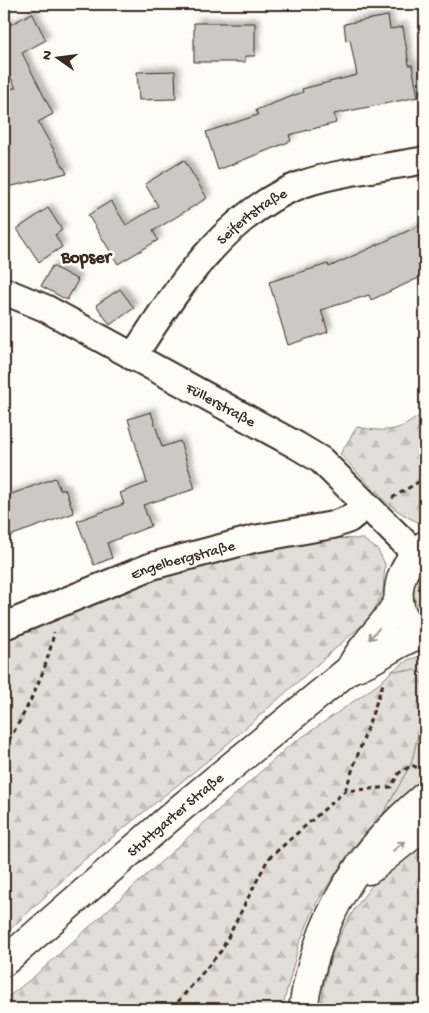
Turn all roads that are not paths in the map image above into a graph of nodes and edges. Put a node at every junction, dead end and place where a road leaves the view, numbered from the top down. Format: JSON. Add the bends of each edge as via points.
{"nodes":[{"id":1,"x":425,"y":160,"type":"edge"},
{"id":2,"x":4,"y":291,"type":"edge"},
{"id":3,"x":133,"y":357,"type":"junction"},
{"id":4,"x":366,"y":506,"type":"junction"},
{"id":5,"x":420,"y":549,"type":"edge"},
{"id":6,"x":400,"y":599,"type":"junction"},
{"id":7,"x":4,"y":626,"type":"edge"},
{"id":8,"x":423,"y":635,"type":"edge"},
{"id":9,"x":350,"y":669,"type":"junction"},
{"id":10,"x":425,"y":796,"type":"edge"},
{"id":11,"x":425,"y":825,"type":"edge"},
{"id":12,"x":348,"y":885,"type":"junction"},
{"id":13,"x":4,"y":962,"type":"edge"},
{"id":14,"x":303,"y":1009,"type":"edge"}],
"edges":[{"from":1,"to":3,"type":"street","name":"Seifertstraße","via":[[320,179],[287,191],[259,207],[237,225],[187,278]]},
{"from":2,"to":3,"type":"street","name":"Füllerstraße","via":[[44,308]]},
{"from":3,"to":4,"type":"street","name":"Füllerstraße","via":[[320,460]]},
{"from":4,"to":5,"type":"street","name":"Füllerstraße"},
{"from":4,"to":7,"type":"street","name":"Engelbergstraße","via":[[334,525],[181,556]]},
{"from":5,"to":6,"type":"main road","via":[[402,574]]},
{"from":6,"to":8,"type":"main road","via":[[406,619]]},
{"from":6,"to":9,"type":"main road","name":"Stuttgarter Straße","one_way":true,"via":[[393,612],[358,652]]},
{"from":8,"to":9,"type":"main road","name":"Stuttgarter Straße","via":[[411,637],[364,665]]},
{"from":9,"to":13,"type":"main road","name":"Stuttgarter Straße","via":[[175,813]]},
{"from":10,"to":12,"type":"main road","via":[[381,836]]},
{"from":12,"to":11,"type":"main road","one_way":true},
{"from":12,"to":14,"type":"main road","via":[[324,928],[310,971]]}]}
